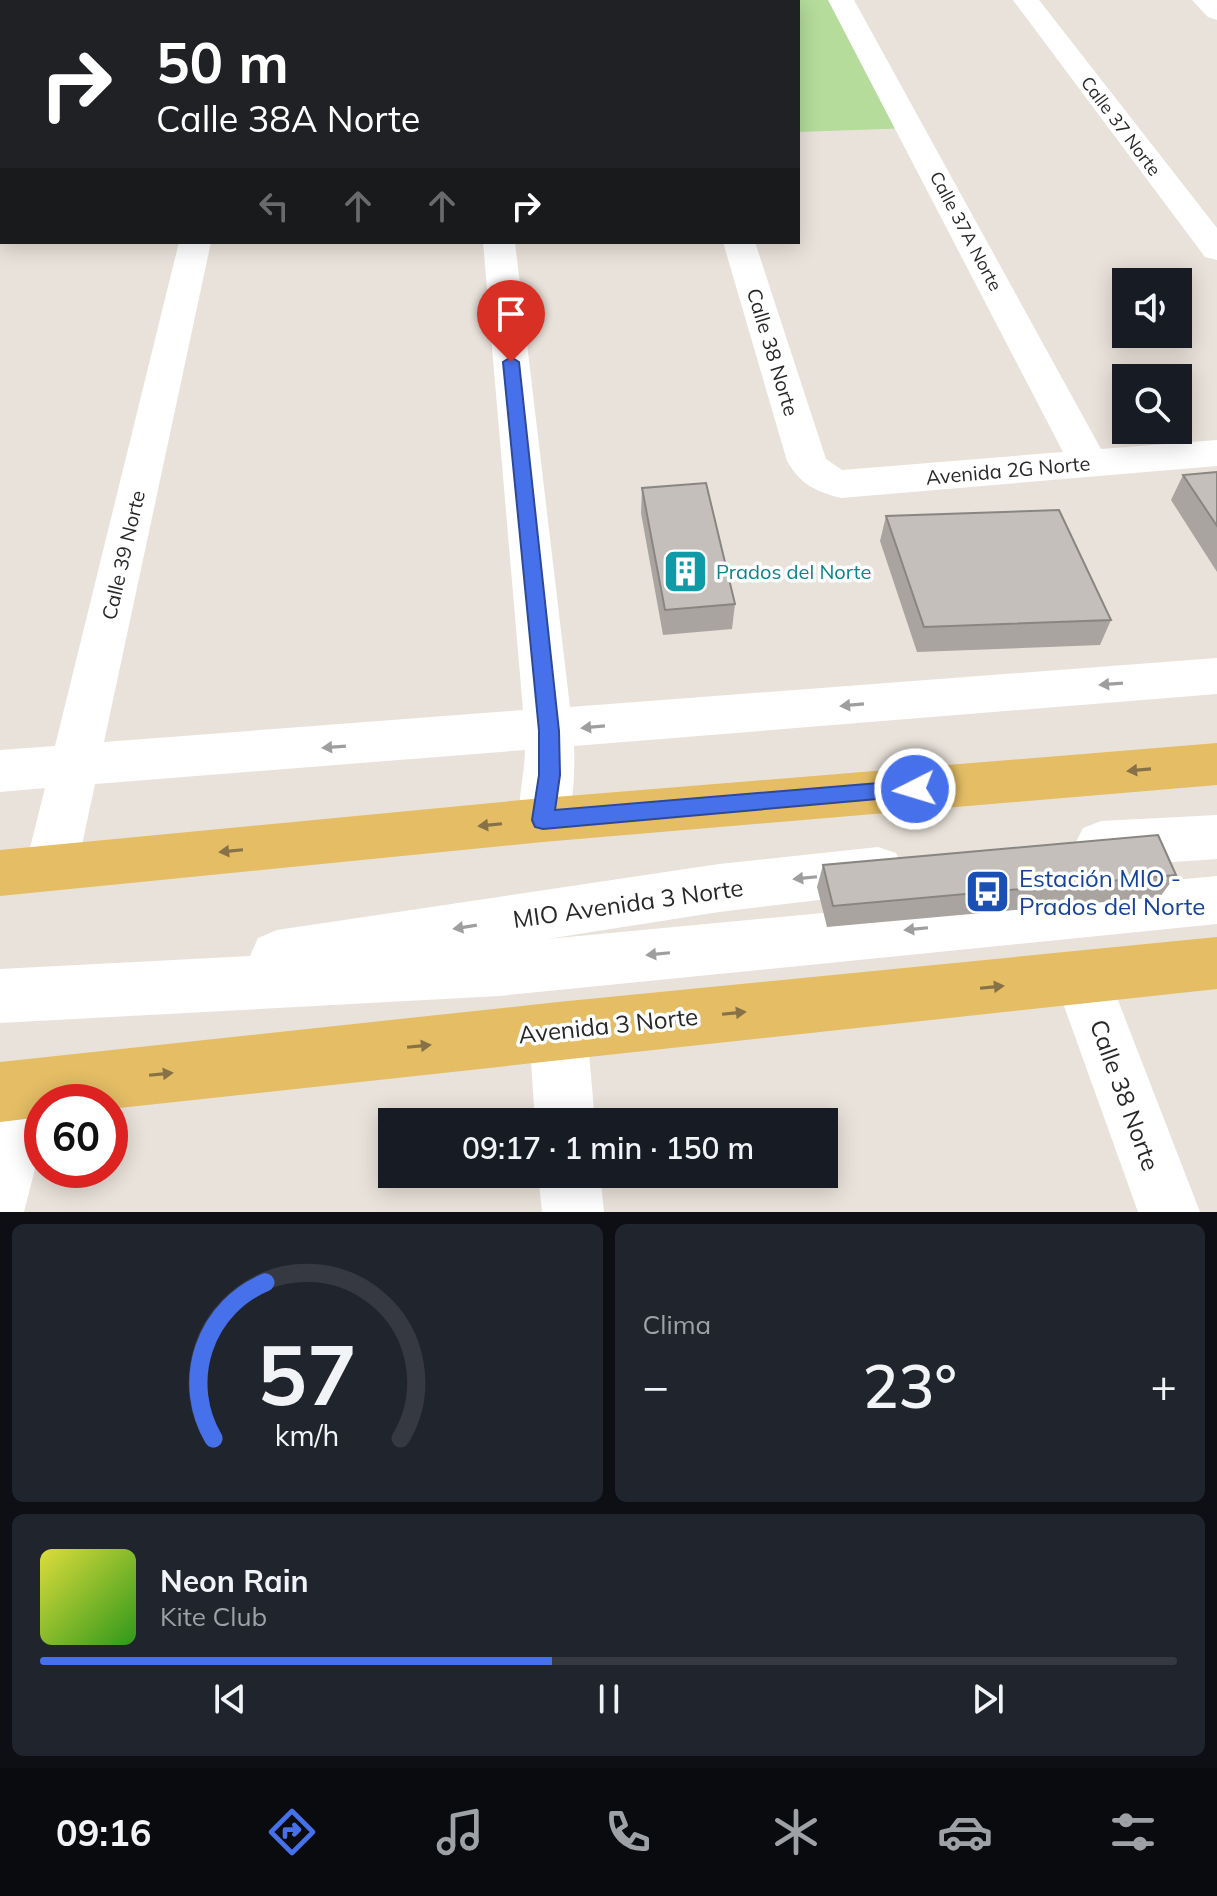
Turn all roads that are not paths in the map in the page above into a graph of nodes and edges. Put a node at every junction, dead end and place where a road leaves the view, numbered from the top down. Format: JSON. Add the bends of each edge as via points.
{"nodes":[{"id":1,"x":841,"y":0,"type":"edge"},
{"id":2,"x":1026,"y":0,"type":"edge"},
{"id":3,"x":1205,"y":0,"type":"edge"},
{"id":4,"x":1217,"y":12,"type":"edge"},
{"id":5,"x":195,"y":244,"type":"edge"},
{"id":6,"x":499,"y":244,"type":"edge"},
{"id":7,"x":740,"y":244,"type":"edge"},
{"id":8,"x":1217,"y":250,"type":"edge"},
{"id":9,"x":1217,"y":453,"type":"edge"},
{"id":10,"x":807,"y":461,"type":"joint"},
{"id":11,"x":1089,"y":464,"type":"junction"},
{"id":12,"x":1217,"y":676,"type":"edge"},
{"id":13,"x":549,"y":731,"type":"junction"},
{"id":14,"x":1217,"y":764,"type":"edge"},
{"id":15,"x":74,"y":766,"type":"junction"},
{"id":16,"x":0,"y":771,"type":"edge"},
{"id":17,"x":543,"y":820,"type":"junction"},
{"id":18,"x":1217,"y":837,"type":"edge"},
{"id":19,"x":1049,"y":850,"type":"edge"},
{"id":20,"x":923,"y":865,"type":"edge"},
{"id":21,"x":51,"y":868,"type":"junction"},
{"id":22,"x":0,"y":873,"type":"edge"},
{"id":23,"x":1217,"y":900,"type":"edge"},
{"id":24,"x":1217,"y":963,"type":"edge"},
{"id":25,"x":1082,"y":978,"type":"junction"},
{"id":26,"x":21,"y":994,"type":"edge"},
{"id":27,"x":558,"y":1030,"type":"junction"},
{"id":28,"x":12,"y":1091,"type":"edge"},
{"id":29,"x":564,"y":1108,"type":"edge"},
{"id":30,"x":570,"y":1188,"type":"edge"},
{"id":31,"x":0,"y":1194,"type":"edge"},
{"id":32,"x":573,"y":1212,"type":"edge"},
{"id":33,"x":1169,"y":1212,"type":"edge"}],
"edges":[{"from":1,"to":11,"type":"street","name":"Calle 37A Norte"},
{"from":2,"to":8,"type":"street","name":"Calle 37 Norte"},
{"from":3,"to":4,"type":"street"},
{"from":5,"to":15,"type":"street","name":"Calle 39 Norte"},
{"from":6,"to":13,"type":"street"},
{"from":7,"to":10,"type":"street","name":"Calle 38 Norte"},
{"from":9,"to":11,"type":"street","name":"Avenida 2G Norte"},
{"from":10,"to":11,"type":"street","name":"Avenida 2G Norte","via":[[825,480],[841,484]]},
{"from":12,"to":13,"type":"street","one_way":true},
{"from":13,"to":15,"type":"street","one_way":true},
{"from":13,"to":17,"type":"street"},
{"from":14,"to":17,"type":"main road","one_way":true},
{"from":15,"to":16,"type":"street"},
{"from":15,"to":21,"type":"street","name":"Calle 39 Norte"},
{"from":17,"to":21,"type":"main road","one_way":true},
{"from":18,"to":19,"type":"street"},
{"from":20,"to":26,"type":"street","name":"MIO Avenida 3 Norte","one_way":true,"via":[[719,888]]},
{"from":21,"to":22,"type":"main road"},
{"from":23,"to":26,"type":"street","name":"MIO Avenida 3 Norte","one_way":true,"via":[[499,970]]},
{"from":24,"to":25,"type":"main road","name":"Avenida 3 Norte"},
{"from":27,"to":25,"type":"main road","name":"Avenida 3 Norte","one_way":true},
{"from":25,"to":33,"type":"street","name":"Calle 38 Norte"},
{"from":28,"to":27,"type":"main road","name":"Avenida 3 Norte","one_way":true},
{"from":27,"to":29,"type":"street"},
{"from":28,"to":31,"type":"street"},
{"from":30,"to":32,"type":"street"}]}
